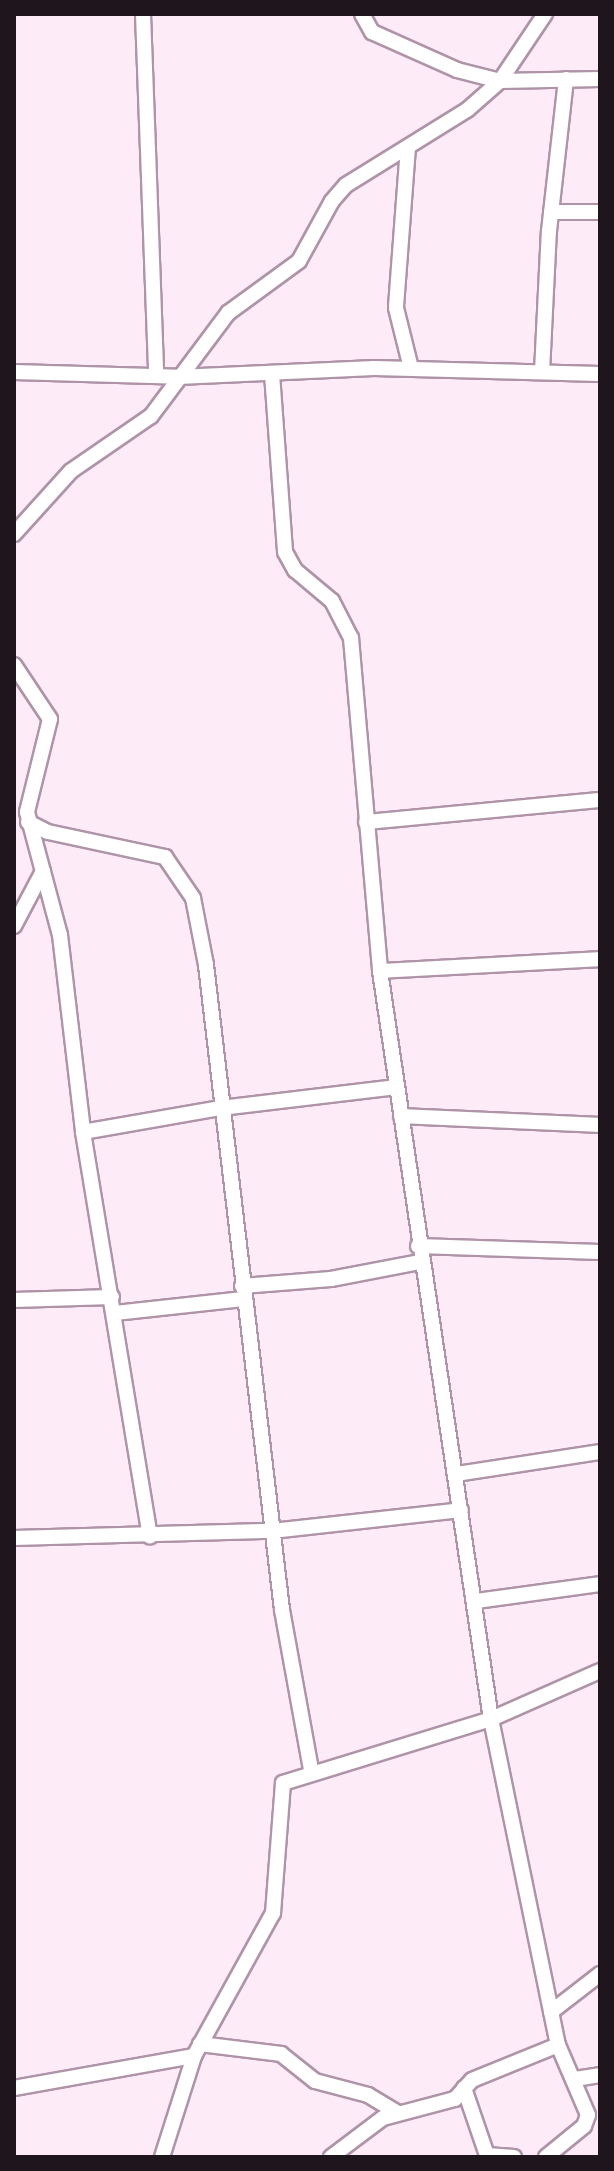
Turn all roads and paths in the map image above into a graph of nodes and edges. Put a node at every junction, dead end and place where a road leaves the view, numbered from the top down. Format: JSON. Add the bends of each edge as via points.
{"nodes":[{"id":1,"x":143,"y":14,"type":"edge"},
{"id":2,"x":362,"y":14,"type":"edge"},
{"id":3,"x":545,"y":14,"type":"edge"},
{"id":4,"x":566,"y":79,"type":"junction"},
{"id":5,"x":600,"y":79,"type":"edge"},
{"id":6,"x":500,"y":81,"type":"junction"},
{"id":7,"x":408,"y":147,"type":"junction"},
{"id":8,"x":551,"y":212,"type":"junction"},
{"id":9,"x":600,"y":212,"type":"edge"},
{"id":10,"x":411,"y":368,"type":"junction"},
{"id":11,"x":14,"y":372,"type":"edge"},
{"id":12,"x":542,"y":372,"type":"junction"},
{"id":13,"x":272,"y":374,"type":"junction"},
{"id":14,"x":600,"y":374,"type":"edge"},
{"id":15,"x":156,"y":376,"type":"junction"},
{"id":16,"x":178,"y":377,"type":"junction"},
{"id":17,"x":14,"y":534,"type":"edge"},
{"id":18,"x":14,"y":665,"type":"edge"},
{"id":19,"x":600,"y":800,"type":"edge"},
{"id":20,"x":28,"y":822,"type":"junction"},
{"id":21,"x":366,"y":822,"type":"junction"},
{"id":22,"x":44,"y":871,"type":"junction"},
{"id":23,"x":14,"y":926,"type":"edge"},
{"id":24,"x":600,"y":959,"type":"edge"},
{"id":25,"x":380,"y":971,"type":"junction"},
{"id":26,"x":397,"y":1087,"type":"junction"},
{"id":27,"x":221,"y":1108,"type":"junction"},
{"id":28,"x":401,"y":1116,"type":"junction"},
{"id":29,"x":600,"y":1125,"type":"edge"},
{"id":30,"x":83,"y":1132,"type":"junction"},
{"id":31,"x":418,"y":1246,"type":"junction"},
{"id":32,"x":600,"y":1252,"type":"edge"},
{"id":33,"x":420,"y":1262,"type":"junction"},
{"id":34,"x":243,"y":1293,"type":"junction"},
{"id":35,"x":112,"y":1297,"type":"junction"},
{"id":36,"x":14,"y":1300,"type":"edge"},
{"id":37,"x":115,"y":1313,"type":"junction"},
{"id":38,"x":600,"y":1452,"type":"edge"},
{"id":39,"x":456,"y":1474,"type":"junction"},
{"id":40,"x":461,"y":1510,"type":"junction"},
{"id":41,"x":272,"y":1531,"type":"junction"},
{"id":42,"x":150,"y":1536,"type":"junction"},
{"id":43,"x":14,"y":1538,"type":"edge"},
{"id":44,"x":600,"y":1584,"type":"edge"},
{"id":45,"x":476,"y":1601,"type":"junction"},
{"id":46,"x":600,"y":1671,"type":"edge"},
{"id":47,"x":491,"y":1719,"type":"junction"},
{"id":48,"x":311,"y":1770,"type":"junction"},
{"id":49,"x":600,"y":1974,"type":"edge"},
{"id":50,"x":551,"y":2012,"type":"junction"},
{"id":51,"x":558,"y":2045,"type":"junction"},
{"id":52,"x":197,"y":2050,"type":"junction"},
{"id":53,"x":600,"y":2075,"type":"edge"},
{"id":54,"x":575,"y":2079,"type":"junction"},
{"id":55,"x":14,"y":2088,"type":"edge"},
{"id":56,"x":464,"y":2088,"type":"junction"},
{"id":57,"x":396,"y":2112,"type":"junction"},
{"id":58,"x":162,"y":2157,"type":"edge"},
{"id":59,"x":331,"y":2157,"type":"edge"},
{"id":60,"x":514,"y":2157,"type":"edge"},
{"id":61,"x":546,"y":2157,"type":"edge"}],
"edges":[{"from":1,"to":15,"type":"street"},
{"from":2,"to":6,"type":"street","via":[[372,32],[403,50]]},
{"from":3,"to":6,"type":"street"},
{"from":4,"to":5,"type":"street"},
{"from":4,"to":6,"type":"street"},
{"from":4,"to":8,"type":"street"},
{"from":6,"to":7,"type":"street","via":[[467,110]]},
{"from":7,"to":10,"type":"street","via":[[396,308]]},
{"from":7,"to":16,"type":"street","via":[[346,185],[299,261],[228,313]]},
{"from":8,"to":9,"type":"street"},
{"from":8,"to":12,"type":"street"},
{"from":10,"to":12,"type":"street"},
{"from":10,"to":13,"type":"street"},
{"from":11,"to":15,"type":"street"},
{"from":12,"to":14,"type":"street"},
{"from":13,"to":16,"type":"street"},
{"from":13,"to":21,"type":"street","via":[[285,552],[295,570],[332,601],[351,638]]},
{"from":15,"to":16,"type":"street"},
{"from":16,"to":17,"type":"street","via":[[151,416],[71,471]]},
{"from":18,"to":20,"type":"street","via":[[50,719],[28,802]]},
{"from":19,"to":21,"type":"street"},
{"from":20,"to":22,"type":"street"},
{"from":20,"to":27,"type":"street","via":[[59,835],[144,850],[165,857],[179,872],[193,898],[206,965]]},
{"from":21,"to":25,"type":"street"},
{"from":22,"to":23,"type":"street"},
{"from":22,"to":30,"type":"street","via":[[60,935]]},
{"from":24,"to":25,"type":"street"},
{"from":25,"to":26,"type":"street"},
{"from":26,"to":27,"type":"street"},
{"from":26,"to":28,"type":"street"},
{"from":27,"to":30,"type":"street"},
{"from":27,"to":34,"type":"street"},
{"from":28,"to":29,"type":"street"},
{"from":28,"to":31,"type":"street"},
{"from":30,"to":35,"type":"street"},
{"from":31,"to":32,"type":"street"},
{"from":31,"to":33,"type":"street"},
{"from":33,"to":34,"type":"street"},
{"from":33,"to":39,"type":"street"},
{"from":34,"to":37,"type":"street"},
{"from":34,"to":41,"type":"street"},
{"from":35,"to":36,"type":"street"},
{"from":35,"to":37,"type":"street"},
{"from":37,"to":42,"type":"street"},
{"from":38,"to":39,"type":"street"},
{"from":39,"to":40,"type":"street"},
{"from":40,"to":41,"type":"street"},
{"from":40,"to":45,"type":"street"},
{"from":41,"to":42,"type":"street"},
{"from":41,"to":48,"type":"street"},
{"from":42,"to":43,"type":"street"},
{"from":44,"to":45,"type":"street"},
{"from":45,"to":47,"type":"street"},
{"from":46,"to":47,"type":"street"},
{"from":47,"to":48,"type":"street"},
{"from":47,"to":50,"type":"street"},
{"from":48,"to":52,"type":"street","via":[[283,1783],[273,1913]]},
{"from":49,"to":50,"type":"street"},
{"from":50,"to":51,"type":"street"},
{"from":51,"to":54,"type":"street"},
{"from":51,"to":56,"type":"street","via":[[499,2066]]},
{"from":52,"to":55,"type":"street"},
{"from":52,"to":57,"type":"street","via":[[281,2054],[315,2081],[368,2095]]},
{"from":52,"to":58,"type":"street"},
{"from":53,"to":54,"type":"street"},
{"from":54,"to":61,"type":"street","via":[[588,2122]]},
{"from":56,"to":57,"type":"street","via":[[455,2099]]},
{"from":56,"to":60,"type":"street","via":[[487,2155]]},
{"from":57,"to":59,"type":"street"}]}
